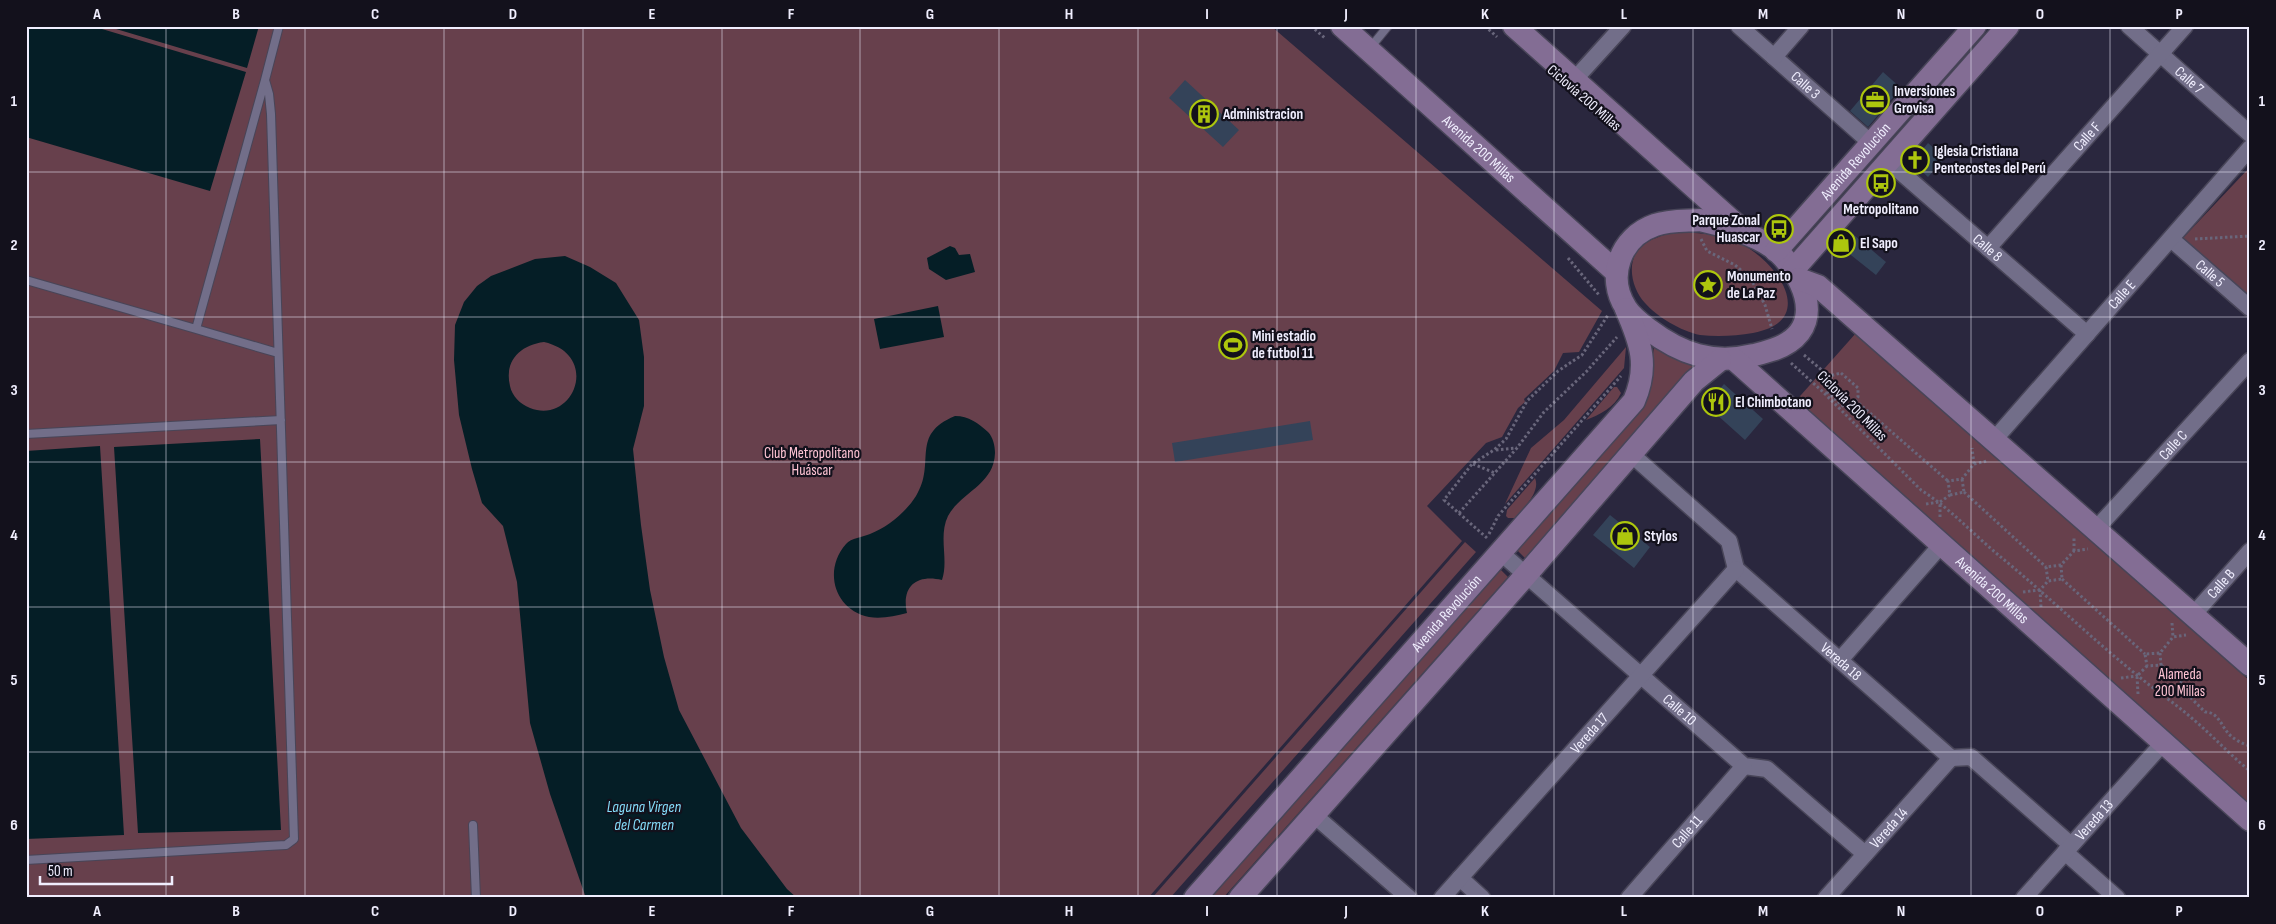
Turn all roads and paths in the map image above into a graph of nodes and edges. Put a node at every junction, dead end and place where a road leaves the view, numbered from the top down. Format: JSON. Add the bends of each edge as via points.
{"nodes":[{"id":1,"x":279,"y":26,"type":"edge"},
{"id":2,"x":1311,"y":26,"type":"edge"},
{"id":3,"x":1388,"y":26,"type":"edge"},
{"id":4,"x":1485,"y":26,"type":"edge"},
{"id":5,"x":1623,"y":26,"type":"edge"},
{"id":6,"x":1739,"y":26,"type":"edge"},
{"id":7,"x":1801,"y":26,"type":"edge"},
{"id":8,"x":1975,"y":26,"type":"edge"},
{"id":9,"x":2008,"y":26,"type":"edge"},
{"id":10,"x":2129,"y":26,"type":"edge"},
{"id":11,"x":2185,"y":26,"type":"edge"},
{"id":12,"x":1506,"y":32,"type":"edge"},
{"id":13,"x":1334,"y":33,"type":"edge"},
{"id":14,"x":1369,"y":50,"type":"junction"},
{"id":15,"x":2160,"y":54,"type":"junction"},
{"id":16,"x":1774,"y":57,"type":"junction"},
{"id":17,"x":1575,"y":79,"type":"junction"},
{"id":18,"x":265,"y":80,"type":"junction"},
{"id":19,"x":2250,"y":134,"type":"edge"},
{"id":20,"x":1871,"y":143,"type":"junction"},
{"id":21,"x":2250,"y":148,"type":"edge"},
{"id":22,"x":1888,"y":161,"type":"junction"},
{"id":23,"x":1695,"y":220,"type":"junction"},
{"id":24,"x":1750,"y":236,"type":"junction"},
{"id":25,"x":2250,"y":236,"type":"edge"},
{"id":26,"x":2171,"y":239,"type":"junction"},
{"id":27,"x":1988,"y":248,"type":"junction"},
{"id":28,"x":1776,"y":251,"type":"junction"},
{"id":29,"x":1564,"y":253,"type":"dead end"},
{"id":30,"x":1615,"y":271,"type":"junction"},
{"id":31,"x":1796,"y":274,"type":"junction"},
{"id":32,"x":26,"y":280,"type":"edge"},
{"id":33,"x":1604,"y":301,"type":"dead end"},
{"id":34,"x":2250,"y":308,"type":"edge"},
{"id":35,"x":1619,"y":309,"type":"junction"},
{"id":36,"x":196,"y":329,"type":"junction"},
{"id":37,"x":2087,"y":334,"type":"junction"},
{"id":38,"x":1788,"y":349,"type":"junction"},
{"id":39,"x":278,"y":353,"type":"junction"},
{"id":40,"x":1727,"y":360,"type":"junction"},
{"id":41,"x":2250,"y":361,"type":"edge"},
{"id":42,"x":1626,"y":370,"type":"dead end"},
{"id":43,"x":1831,"y":378,"type":"junction"},
{"id":44,"x":1855,"y":400,"type":"junction"},
{"id":45,"x":281,"y":420,"type":"junction"},
{"id":46,"x":1969,"y":420,"type":"junction"},
{"id":47,"x":26,"y":434,"type":"edge"},
{"id":48,"x":1993,"y":441,"type":"junction"},
{"id":49,"x":1517,"y":448,"type":"junction"},
{"id":50,"x":1494,"y":450,"type":"junction"},
{"id":51,"x":1631,"y":454,"type":"junction"},
{"id":52,"x":1472,"y":464,"type":"junction"},
{"id":53,"x":1495,"y":473,"type":"junction"},
{"id":54,"x":1962,"y":479,"type":"junction"},
{"id":55,"x":1948,"y":481,"type":"junction"},
{"id":56,"x":1964,"y":492,"type":"junction"},
{"id":57,"x":1458,"y":513,"type":"junction"},
{"id":58,"x":2096,"y":529,"type":"junction"},
{"id":59,"x":1942,"y":544,"type":"junction"},
{"id":60,"x":2113,"y":545,"type":"junction"},
{"id":61,"x":2250,"y":551,"type":"edge"},
{"id":62,"x":1500,"y":552,"type":"junction"},
{"id":63,"x":2061,"y":565,"type":"junction"},
{"id":64,"x":2046,"y":567,"type":"junction"},
{"id":65,"x":1736,"y":569,"type":"junction"},
{"id":66,"x":1526,"y":575,"type":"junction"},
{"id":67,"x":2062,"y":579,"type":"junction"},
{"id":68,"x":2193,"y":615,"type":"junction"},
{"id":69,"x":2212,"y":632,"type":"junction"},
{"id":70,"x":2160,"y":652,"type":"junction"},
{"id":71,"x":2145,"y":654,"type":"junction"},
{"id":72,"x":1840,"y":660,"type":"junction"},
{"id":73,"x":2161,"y":665,"type":"junction"},
{"id":74,"x":2147,"y":666,"type":"junction"},
{"id":75,"x":2250,"y":666,"type":"edge"},
{"id":76,"x":1641,"y":676,"type":"junction"},
{"id":77,"x":2138,"y":676,"type":"junction"},
{"id":78,"x":2139,"y":720,"type":"junction"},
{"id":79,"x":2164,"y":742,"type":"junction"},
{"id":80,"x":2250,"y":746,"type":"edge"},
{"id":81,"x":1951,"y":758,"type":"junction"},
{"id":82,"x":1744,"y":766,"type":"junction"},
{"id":83,"x":2250,"y":771,"type":"edge"},
{"id":84,"x":1314,"y":815,"type":"junction"},
{"id":85,"x":2250,"y":820,"type":"edge"},
{"id":86,"x":473,"y":825,"type":"dead end"},
{"id":87,"x":2068,"y":848,"type":"junction"},
{"id":88,"x":1865,"y":854,"type":"junction"},
{"id":89,"x":26,"y":860,"type":"edge"},
{"id":90,"x":1460,"y":878,"type":"junction"},
{"id":91,"x":476,"y":898,"type":"edge"},
{"id":92,"x":1195,"y":898,"type":"edge"},
{"id":93,"x":1240,"y":898,"type":"edge"},
{"id":94,"x":1409,"y":898,"type":"edge"},
{"id":95,"x":1442,"y":898,"type":"edge"},
{"id":96,"x":1482,"y":898,"type":"edge"},
{"id":97,"x":1629,"y":898,"type":"edge"},
{"id":98,"x":1826,"y":898,"type":"edge"},
{"id":99,"x":2024,"y":898,"type":"edge"},
{"id":100,"x":2117,"y":898,"type":"edge"}],
"edges":[{"from":1,"to":18,"type":"lane"},
{"from":2,"to":13,"type":"path"},
{"from":3,"to":14,"type":"lane"},
{"from":4,"to":12,"type":"path"},
{"from":5,"to":17,"type":"street"},
{"from":6,"to":16,"type":"street","name":"Calle 3"},
{"from":7,"to":16,"type":"street"},
{"from":8,"to":20,"type":"main road","name":"Avenida Revolución"},
{"from":9,"to":22,"type":"main road","name":"Avenida Revolución"},
{"from":10,"to":15,"type":"street","name":"Calle 7"},
{"from":11,"to":15,"type":"street","name":"Calle F"},
{"from":12,"to":17,"type":"main road"},
{"from":13,"to":14,"type":"main road","name":"Avenida 200 Millas"},
{"from":14,"to":30,"type":"main road","name":"Avenida 200 Millas"},
{"from":15,"to":19,"type":"street","name":"Calle 7"},
{"from":15,"to":27,"type":"street","name":"Calle F"},
{"from":16,"to":20,"type":"street","name":"Calle 3"},
{"from":17,"to":24,"type":"main road"},
{"from":18,"to":36,"type":"lane"},
{"from":18,"to":39,"type":"lane","via":[[271,114]]},
{"from":20,"to":28,"type":"main road","name":"Avenida Revolución"},
{"from":21,"to":26,"type":"street","name":"Calle E"},
{"from":22,"to":27,"type":"street","name":"Calle 8"},
{"from":22,"to":31,"type":"main road","name":"Avenida Revolución"},
{"from":23,"to":24,"type":"main road","via":[[1733,228]]},
{"from":23,"to":30,"type":"main road","via":[[1643,230],[1624,248]]},
{"from":23,"to":38,"type":"path","name":"Ciclovía 200 Millas","via":[[1704,248],[1736,265],[1755,284]]},
{"from":24,"to":28,"type":"main road"},
{"from":25,"to":26,"type":"path"},
{"from":26,"to":34,"type":"street","name":"Calle 5"},
{"from":26,"to":37,"type":"street","name":"Calle E"},
{"from":27,"to":37,"type":"street","name":"Calle 8"},
{"from":28,"to":31,"type":"main road"},
{"from":29,"to":33,"type":"path"},
{"from":30,"to":35,"type":"main road","name":"Avenida Revolución"},
{"from":31,"to":38,"type":"main road","via":[[1807,296],[1807,313],[1802,330],[1789,342]]},
{"from":31,"to":46,"type":"main road","via":[[1818,286]]},
{"from":32,"to":36,"type":"lane"},
{"from":35,"to":40,"type":"main road","via":[[1660,338],[1691,354]]},
{"from":35,"to":49,"type":"path","via":[[1624,328],[1586,372],[1544,412]]},
{"from":35,"to":50,"type":"path","via":[[1582,354],[1558,371],[1527,401],[1506,439]]},
{"from":35,"to":62,"type":"main road","name":"Avenida Revolución","via":[[1641,348],[1643,365],[1634,402]]},
{"from":36,"to":39,"type":"lane"},
{"from":37,"to":48,"type":"street","name":"Calle E"},
{"from":38,"to":40,"type":"main road"},
{"from":38,"to":43,"type":"path"},
{"from":38,"to":77,"type":"path","name":"Ciclovía 200 Millas","via":[[1788,360],[1921,490],[1940,502]]},
{"from":39,"to":45,"type":"lane"},
{"from":40,"to":51,"type":"main road","via":[[1694,381]]},
{"from":40,"to":59,"type":"main road","name":"Avenida 200 Millas"},
{"from":41,"to":58,"type":"street","name":"Calle C"},
{"from":42,"to":57,"type":"path","via":[[1498,516],[1486,538]]},
{"from":43,"to":44,"type":"path","via":[[1841,373],[1858,388]]},
{"from":43,"to":44,"type":"path","via":[[1827,382],[1827,392],[1844,407]]},
{"from":44,"to":55,"type":"path"},
{"from":45,"to":47,"type":"lane"},
{"from":45,"to":89,"type":"lane","via":[[294,839],[286,845]]},
{"from":46,"to":48,"type":"main road"},
{"from":46,"to":54,"type":"path","via":[[1974,464]]},
{"from":48,"to":58,"type":"main road"},
{"from":49,"to":50,"type":"path"},
{"from":49,"to":53,"type":"path"},
{"from":50,"to":52,"type":"path"},
{"from":51,"to":65,"type":"street","via":[[1729,541]]},
{"from":51,"to":66,"type":"main road"},
{"from":52,"to":53,"type":"path"},
{"from":52,"to":57,"type":"path","via":[[1444,500]]},
{"from":53,"to":57,"type":"path"},
{"from":54,"to":55,"type":"path"},
{"from":54,"to":56,"type":"path"},
{"from":55,"to":56,"type":"path","via":[[1950,495]]},
{"from":56,"to":64,"type":"path"},
{"from":58,"to":60,"type":"main road"},
{"from":59,"to":72,"type":"street"},
{"from":59,"to":78,"type":"main road","name":"Avenida 200 Millas"},
{"from":60,"to":63,"type":"path","via":[[2074,551]]},
{"from":60,"to":68,"type":"main road"},
{"from":61,"to":68,"type":"street","name":"Calle B"},
{"from":62,"to":66,"type":"street","name":"Calle 10"},
{"from":62,"to":92,"type":"main road","name":"Avenida Revolución"},
{"from":63,"to":64,"type":"path"},
{"from":63,"to":67,"type":"path"},
{"from":64,"to":67,"type":"path","via":[[2048,581]]},
{"from":65,"to":72,"type":"street","name":"Vereda 18"},
{"from":65,"to":76,"type":"street","name":"Vereda 17"},
{"from":66,"to":76,"type":"street","name":"Calle 10"},
{"from":66,"to":84,"type":"main road"},
{"from":67,"to":71,"type":"path"},
{"from":68,"to":69,"type":"main road"},
{"from":69,"to":70,"type":"path","via":[[2173,637]]},
{"from":69,"to":75,"type":"main road"},
{"from":70,"to":71,"type":"path"},
{"from":70,"to":73,"type":"path"},
{"from":71,"to":74,"type":"path"},
{"from":72,"to":81,"type":"street","name":"Vereda 18"},
{"from":73,"to":74,"type":"path"},
{"from":73,"to":80,"type":"path","via":[[2186,686],[2191,698],[2205,712],[2221,721],[2228,734]]},
{"from":74,"to":77,"type":"path"},
{"from":76,"to":82,"type":"street","name":"Calle 10"},
{"from":76,"to":90,"type":"street","name":"Vereda 17"},
{"from":77,"to":78,"type":"path"},
{"from":77,"to":83,"type":"path","name":"Ciclovía 200 Millas","via":[[2189,715]]},
{"from":78,"to":79,"type":"main road","name":"Avenida 200 Millas"},
{"from":79,"to":85,"type":"main road","name":"Avenida 200 Millas"},
{"from":79,"to":87,"type":"street","name":"Vereda 13"},
{"from":81,"to":87,"type":"street","via":[[1971,757]]},
{"from":81,"to":88,"type":"street","name":"Vereda 14"},
{"from":82,"to":88,"type":"street","via":[[1767,769]]},
{"from":82,"to":97,"type":"street","name":"Calle 11"},
{"from":84,"to":93,"type":"main road"},
{"from":84,"to":94,"type":"street"},
{"from":86,"to":91,"type":"lane"},
{"from":87,"to":99,"type":"street","name":"Vereda 13"},
{"from":87,"to":100,"type":"street"},
{"from":88,"to":98,"type":"street","name":"Vereda 14"},
{"from":90,"to":95,"type":"street","name":"Vereda 17"},
{"from":90,"to":96,"type":"street"}]}
